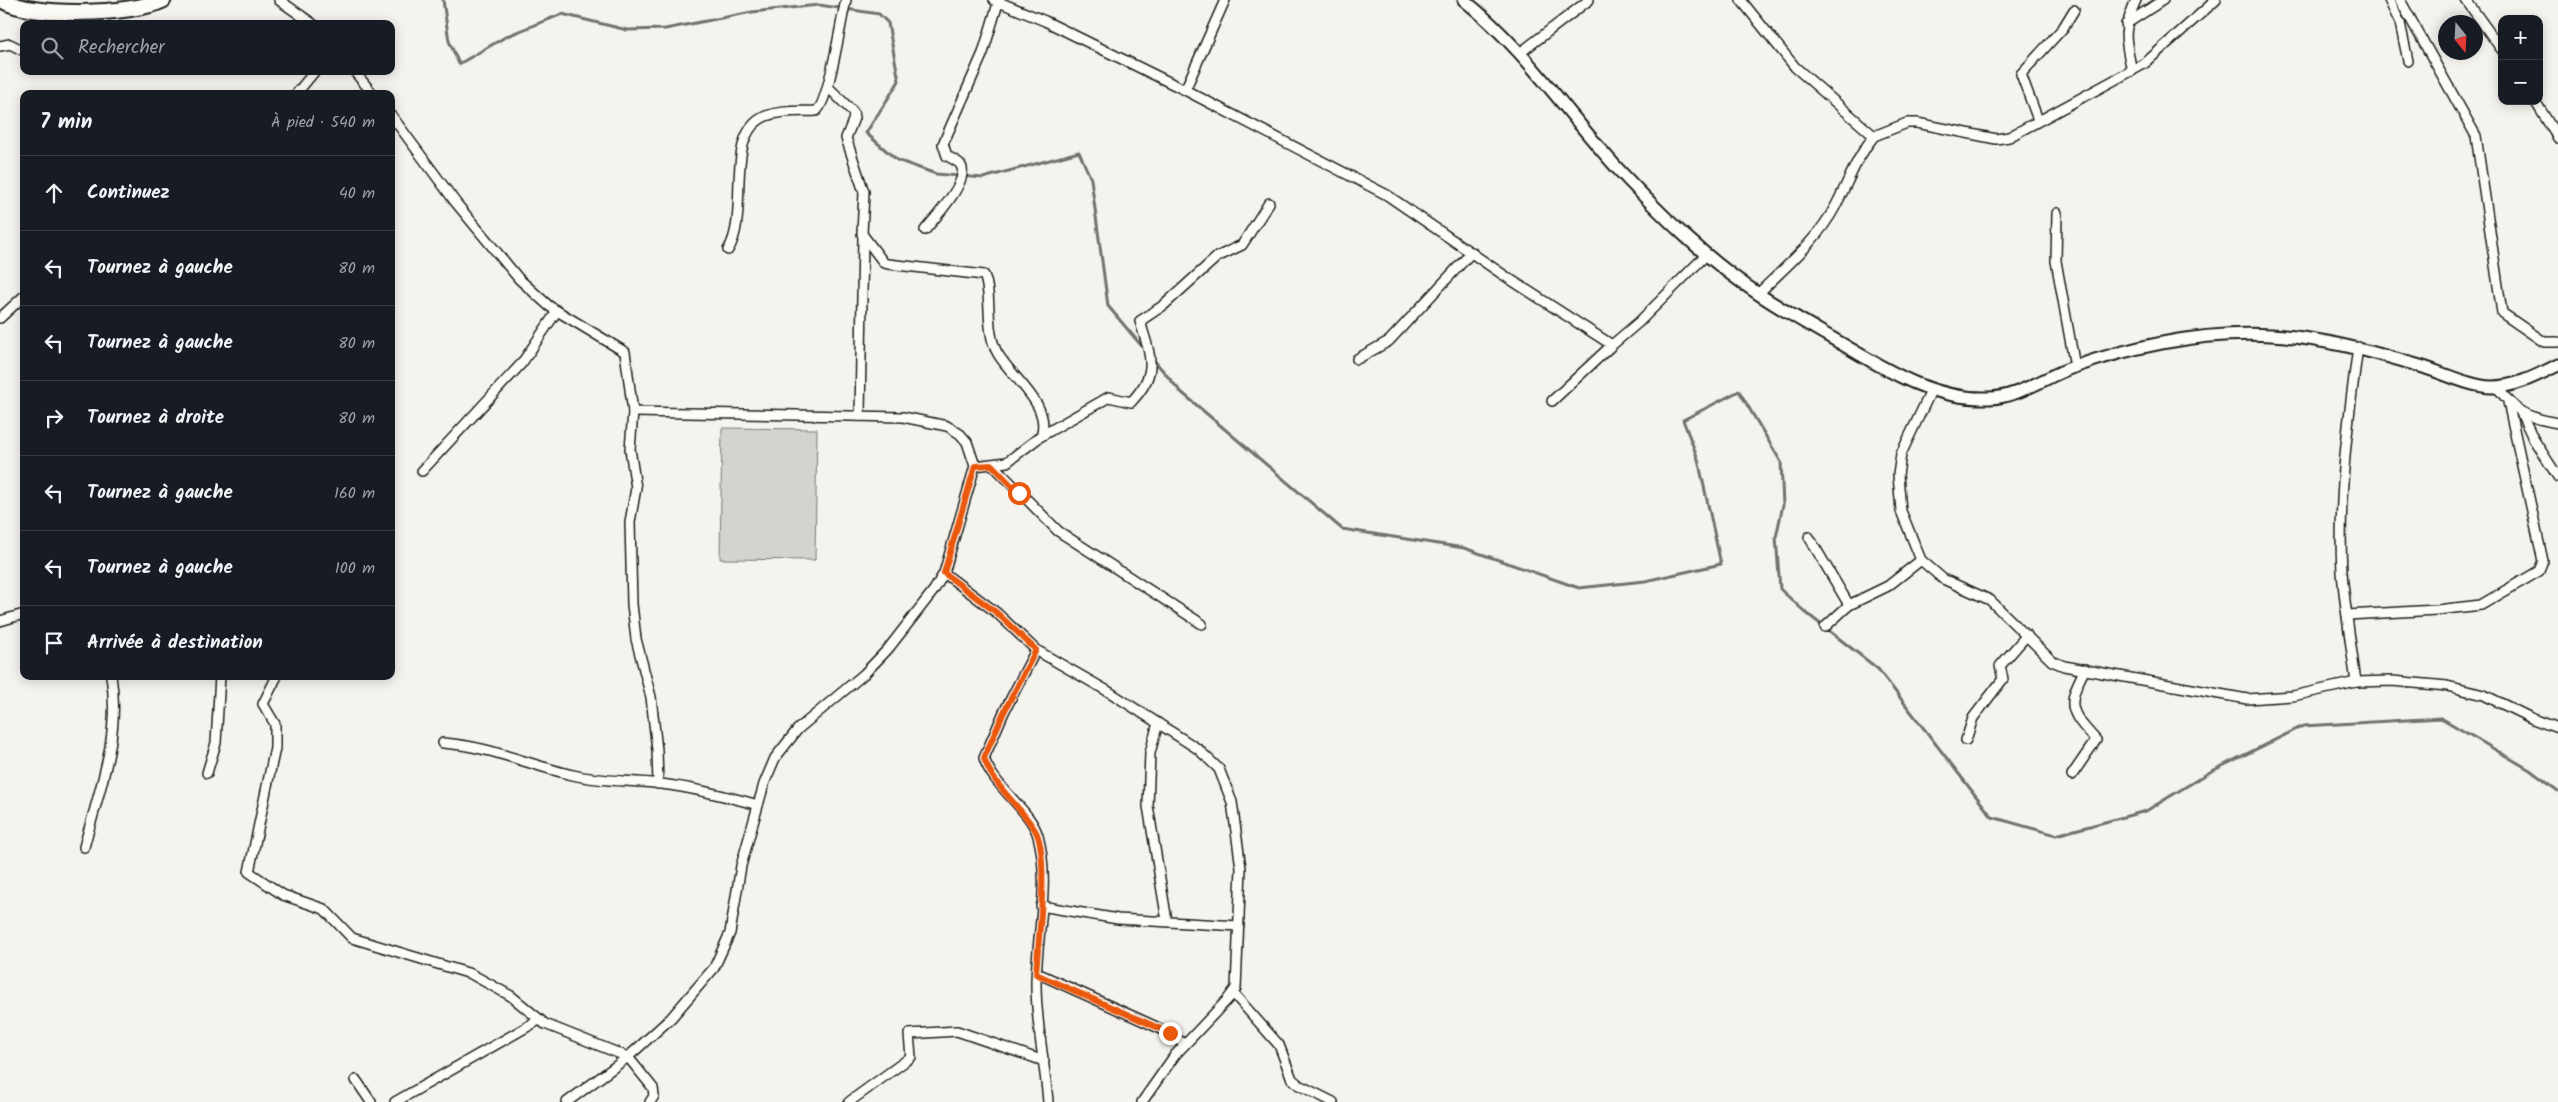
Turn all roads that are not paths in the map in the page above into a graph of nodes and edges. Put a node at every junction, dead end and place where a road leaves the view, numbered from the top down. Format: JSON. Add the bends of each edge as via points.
{"nodes":[{"id":1,"x":2,"y":0,"type":"edge"},
{"id":2,"x":163,"y":0,"type":"edge"},
{"id":3,"x":279,"y":0,"type":"edge"},
{"id":4,"x":1224,"y":0,"type":"edge"},
{"id":5,"x":1464,"y":0,"type":"edge"},
{"id":6,"x":1589,"y":0,"type":"edge"},
{"id":7,"x":1741,"y":0,"type":"edge"},
{"id":8,"x":2136,"y":0,"type":"edge"},
{"id":9,"x":2162,"y":0,"type":"edge"},
{"id":10,"x":2216,"y":0,"type":"edge"},
{"id":11,"x":2389,"y":0,"type":"edge"},
{"id":12,"x":2400,"y":0,"type":"edge"},
{"id":13,"x":2466,"y":0,"type":"edge"},
{"id":14,"x":997,"y":1,"type":"edge"},
{"id":15,"x":844,"y":4,"type":"edge"},
{"id":16,"x":2074,"y":10,"type":"dead end"},
{"id":17,"x":307,"y":20,"type":"edge"},
{"id":18,"x":2126,"y":24,"type":"junction"},
{"id":19,"x":2498,"y":44,"type":"edge"},
{"id":20,"x":0,"y":46,"type":"edge"},
{"id":21,"x":20,"y":49,"type":"edge"},
{"id":22,"x":1520,"y":53,"type":"junction"},
{"id":23,"x":2408,"y":61,"type":"dead end"},
{"id":24,"x":2132,"y":71,"type":"junction"},
{"id":25,"x":312,"y":75,"type":"edge"},
{"id":26,"x":357,"y":75,"type":"edge"},
{"id":27,"x":828,"y":88,"type":"junction"},
{"id":28,"x":299,"y":90,"type":"edge"},
{"id":29,"x":370,"y":90,"type":"edge"},
{"id":30,"x":1185,"y":90,"type":"junction"},
{"id":31,"x":2537,"y":105,"type":"edge"},
{"id":32,"x":395,"y":120,"type":"edge"},
{"id":33,"x":2038,"y":120,"type":"junction"},
{"id":34,"x":1874,"y":136,"type":"junction"},
{"id":35,"x":2558,"y":138,"type":"edge"},
{"id":36,"x":1269,"y":203,"type":"dead end"},
{"id":37,"x":2057,"y":213,"type":"dead end"},
{"id":38,"x":925,"y":230,"type":"dead end"},
{"id":39,"x":863,"y":237,"type":"junction"},
{"id":40,"x":728,"y":250,"type":"dead end"},
{"id":41,"x":1472,"y":252,"type":"junction"},
{"id":42,"x":1706,"y":255,"type":"junction"},
{"id":43,"x":1758,"y":294,"type":"junction"},
{"id":44,"x":20,"y":300,"type":"edge"},
{"id":45,"x":557,"y":311,"type":"junction"},
{"id":46,"x":0,"y":318,"type":"edge"},
{"id":47,"x":2558,"y":342,"type":"edge"},
{"id":48,"x":1612,"y":345,"type":"junction"},
{"id":49,"x":2358,"y":347,"type":"junction"},
{"id":50,"x":1357,"y":359,"type":"dead end"},
{"id":51,"x":2558,"y":365,"type":"edge"},
{"id":52,"x":2075,"y":367,"type":"junction"},
{"id":53,"x":2497,"y":387,"type":"junction"},
{"id":54,"x":1931,"y":391,"type":"junction"},
{"id":55,"x":1552,"y":401,"type":"dead end"},
{"id":56,"x":2508,"y":402,"type":"junction"},
{"id":57,"x":633,"y":412,"type":"junction"},
{"id":58,"x":2521,"y":413,"type":"junction"},
{"id":59,"x":860,"y":416,"type":"junction"},
{"id":60,"x":2558,"y":423,"type":"edge"},
{"id":61,"x":1041,"y":436,"type":"junction"},
{"id":62,"x":992,"y":465,"type":"junction"},
{"id":63,"x":975,"y":466,"type":"junction"},
{"id":64,"x":422,"y":471,"type":"dead end"},
{"id":65,"x":2558,"y":477,"type":"edge"},
{"id":66,"x":1809,"y":537,"type":"dead end"},
{"id":67,"x":1921,"y":560,"type":"junction"},
{"id":68,"x":944,"y":573,"type":"junction"},
{"id":69,"x":1849,"y":605,"type":"junction"},
{"id":70,"x":20,"y":615,"type":"edge"},
{"id":71,"x":2347,"y":615,"type":"junction"},
{"id":72,"x":0,"y":621,"type":"edge"},
{"id":73,"x":1202,"y":624,"type":"dead end"},
{"id":74,"x":1825,"y":627,"type":"dead end"},
{"id":75,"x":2027,"y":635,"type":"junction"},
{"id":76,"x":1036,"y":650,"type":"junction"},
{"id":77,"x":2084,"y":669,"type":"junction"},
{"id":78,"x":112,"y":680,"type":"edge"},
{"id":79,"x":220,"y":680,"type":"edge"},
{"id":80,"x":275,"y":680,"type":"edge"},
{"id":81,"x":2356,"y":682,"type":"junction"},
{"id":82,"x":1158,"y":723,"type":"junction"},
{"id":83,"x":2558,"y":728,"type":"edge"},
{"id":84,"x":1966,"y":740,"type":"dead end"},
{"id":85,"x":443,"y":743,"type":"dead end"},
{"id":86,"x":206,"y":773,"type":"dead end"},
{"id":87,"x":2072,"y":774,"type":"dead end"},
{"id":88,"x":658,"y":784,"type":"junction"},
{"id":89,"x":758,"y":805,"type":"junction"},
{"id":90,"x":84,"y":847,"type":"dead end"},
{"id":91,"x":1041,"y":906,"type":"junction"},
{"id":92,"x":1167,"y":921,"type":"junction"},
{"id":93,"x":1240,"y":926,"type":"junction"},
{"id":94,"x":1036,"y":974,"type":"junction"},
{"id":95,"x":1233,"y":993,"type":"junction"},
{"id":96,"x":539,"y":1020,"type":"junction"},
{"id":97,"x":1185,"y":1044,"type":"junction"},
{"id":98,"x":628,"y":1057,"type":"junction"},
{"id":99,"x":1044,"y":1061,"type":"junction"},
{"id":100,"x":356,"y":1080,"type":"dead end"},
{"id":101,"x":371,"y":1102,"type":"edge"},
{"id":102,"x":395,"y":1102,"type":"edge"},
{"id":103,"x":567,"y":1102,"type":"edge"},
{"id":104,"x":650,"y":1102,"type":"edge"},
{"id":105,"x":849,"y":1102,"type":"edge"},
{"id":106,"x":1048,"y":1102,"type":"edge"},
{"id":107,"x":1142,"y":1102,"type":"edge"},
{"id":108,"x":1333,"y":1102,"type":"edge"}],
"edges":[{"from":1,"to":2,"type":"highway","via":[[29,9],[96,12],[131,9]]},
{"from":3,"to":17,"type":"street"},
{"from":4,"to":30,"type":"street"},
{"from":5,"to":22,"type":"street"},
{"from":6,"to":22,"type":"street"},
{"from":7,"to":34,"type":"street","via":[[1795,67]]},
{"from":8,"to":18,"type":"street"},
{"from":9,"to":18,"type":"street"},
{"from":10,"to":24,"type":"street"},
{"from":11,"to":23,"type":"street","via":[[2400,23]]},
{"from":12,"to":47,"type":"street","via":[[2476,136],[2502,314],[2544,342]]},
{"from":13,"to":19,"type":"street"},
{"from":14,"to":30,"type":"street"},
{"from":14,"to":38,"type":"street","via":[[983,53],[943,144],[947,156],[960,163],[959,184]]},
{"from":15,"to":27,"type":"street"},
{"from":16,"to":33,"type":"street","via":[[2020,74]]},
{"from":18,"to":24,"type":"street"},
{"from":20,"to":21,"type":"street","via":[[10,44]]},
{"from":22,"to":42,"type":"street","via":[[1616,166]]},
{"from":24,"to":33,"type":"street"},
{"from":25,"to":28,"type":"street"},
{"from":26,"to":29,"type":"street"},
{"from":27,"to":39,"type":"street","via":[[854,112],[846,138],[864,192]]},
{"from":27,"to":40,"type":"street","via":[[819,110],[778,113],[756,122],[749,129],[741,154],[738,230]]},
{"from":30,"to":41,"type":"street","via":[[1387,195]]},
{"from":31,"to":35,"type":"street"},
{"from":32,"to":45,"type":"street","via":[[489,244],[519,279]]},
{"from":33,"to":34,"type":"street","via":[[2009,137],[1996,139],[1917,123],[1908,123]]},
{"from":34,"to":43,"type":"street","via":[[1856,160],[1826,221]]},
{"from":36,"to":61,"type":"street","via":[[1242,245],[1217,257],[1164,305],[1140,321],[1151,363],[1145,388],[1131,402],[1109,397]]},
{"from":37,"to":52,"type":"street","via":[[2056,261]]},
{"from":39,"to":59,"type":"street"},
{"from":39,"to":61,"type":"street","via":[[888,264],[984,275],[988,318],[996,350],[1033,397],[1043,427]]},
{"from":41,"to":48,"type":"street"},
{"from":41,"to":50,"type":"street","via":[[1389,341]]},
{"from":42,"to":43,"type":"street"},
{"from":42,"to":48,"type":"street"},
{"from":43,"to":54,"type":"street","via":[[1879,366]]},
{"from":44,"to":46,"type":"street"},
{"from":45,"to":57,"type":"street","via":[[625,352]]},
{"from":45,"to":64,"type":"street","via":[[522,363]]},
{"from":48,"to":55,"type":"street"},
{"from":49,"to":52,"type":"street","via":[[2282,336],[2240,334],[2199,337]]},
{"from":49,"to":53,"type":"street","via":[[2484,387]]},
{"from":49,"to":71,"type":"street","via":[[2351,399],[2342,534]]},
{"from":51,"to":53,"type":"street","via":[[2537,376]]},
{"from":52,"to":54,"type":"street","via":[[1993,398],[1969,398]]},
{"from":53,"to":56,"type":"street"},
{"from":54,"to":67,"type":"street","via":[[1901,454],[1898,475],[1900,511]]},
{"from":56,"to":58,"type":"street"},
{"from":56,"to":71,"type":"street","via":[[2543,561],[2539,571],[2482,605]]},
{"from":57,"to":59,"type":"street"},
{"from":57,"to":88,"type":"street","via":[[630,448],[636,488],[630,522],[632,604],[636,639],[651,698]]},
{"from":58,"to":60,"type":"street"},
{"from":58,"to":65,"type":"street"},
{"from":59,"to":63,"type":"street","via":[[903,417],[947,426],[967,442]]},
{"from":61,"to":62,"type":"street","via":[[1016,458]]},
{"from":62,"to":63,"type":"street"},
{"from":62,"to":73,"type":"street","via":[[1058,531]]},
{"from":63,"to":68,"type":"street"},
{"from":66,"to":69,"type":"street"},
{"from":67,"to":69,"type":"street","via":[[1888,586]]},
{"from":67,"to":75,"type":"street","via":[[1943,579],[1990,600]]},
{"from":68,"to":76,"type":"street","via":[[997,613]]},
{"from":68,"to":89,"type":"street","via":[[888,649],[785,743],[775,758]]},
{"from":69,"to":74,"type":"street"},
{"from":70,"to":72,"type":"street"},
{"from":71,"to":81,"type":"street"},
{"from":75,"to":77,"type":"street","via":[[2052,661]]},
{"from":75,"to":84,"type":"street","via":[[2000,666],[2003,679],[1973,718]]},
{"from":76,"to":82,"type":"street"},
{"from":76,"to":91,"type":"street","via":[[984,758],[1037,834],[1043,880]]},
{"from":77,"to":81,"type":"street","via":[[2247,699],[2293,696]]},
{"from":77,"to":87,"type":"street","via":[[2073,692],[2072,708],[2080,723],[2096,740]]},
{"from":78,"to":90,"type":"street","via":[[115,698],[113,734]]},
{"from":79,"to":86,"type":"street","via":[[216,743]]},
{"from":80,"to":96,"type":"street","via":[[263,704],[275,724],[275,748],[249,872],[283,895],[324,909],[352,938],[471,974],[511,996]]},
{"from":81,"to":83,"type":"street","via":[[2392,681],[2447,686],[2484,695],[2533,720]]},
{"from":82,"to":92,"type":"street","via":[[1150,753],[1148,806]]},
{"from":82,"to":93,"type":"street","via":[[1209,756],[1224,779],[1236,823],[1241,868]]},
{"from":85,"to":88,"type":"street","via":[[500,752],[574,776]]},
{"from":88,"to":89,"type":"street"},
{"from":89,"to":98,"type":"street","via":[[741,866],[730,933],[724,949],[714,968],[686,1002]]},
{"from":91,"to":92,"type":"street","via":[[1103,917]]},
{"from":91,"to":94,"type":"street"},
{"from":92,"to":93,"type":"street"},
{"from":93,"to":95,"type":"street","via":[[1238,980]]},
{"from":94,"to":97,"type":"street","via":[[1159,1028]]},
{"from":94,"to":99,"type":"street"},
{"from":95,"to":97,"type":"street"},
{"from":95,"to":108,"type":"street","via":[[1279,1045],[1298,1085]]},
{"from":96,"to":98,"type":"street"},
{"from":96,"to":102,"type":"street"},
{"from":97,"to":107,"type":"street"},
{"from":98,"to":103,"type":"street"},
{"from":98,"to":104,"type":"street","via":[[653,1088],[654,1096]]},
{"from":99,"to":105,"type":"street","via":[[957,1031],[909,1034],[911,1057]]},
{"from":99,"to":106,"type":"street"},
{"from":100,"to":101,"type":"street"}]}
